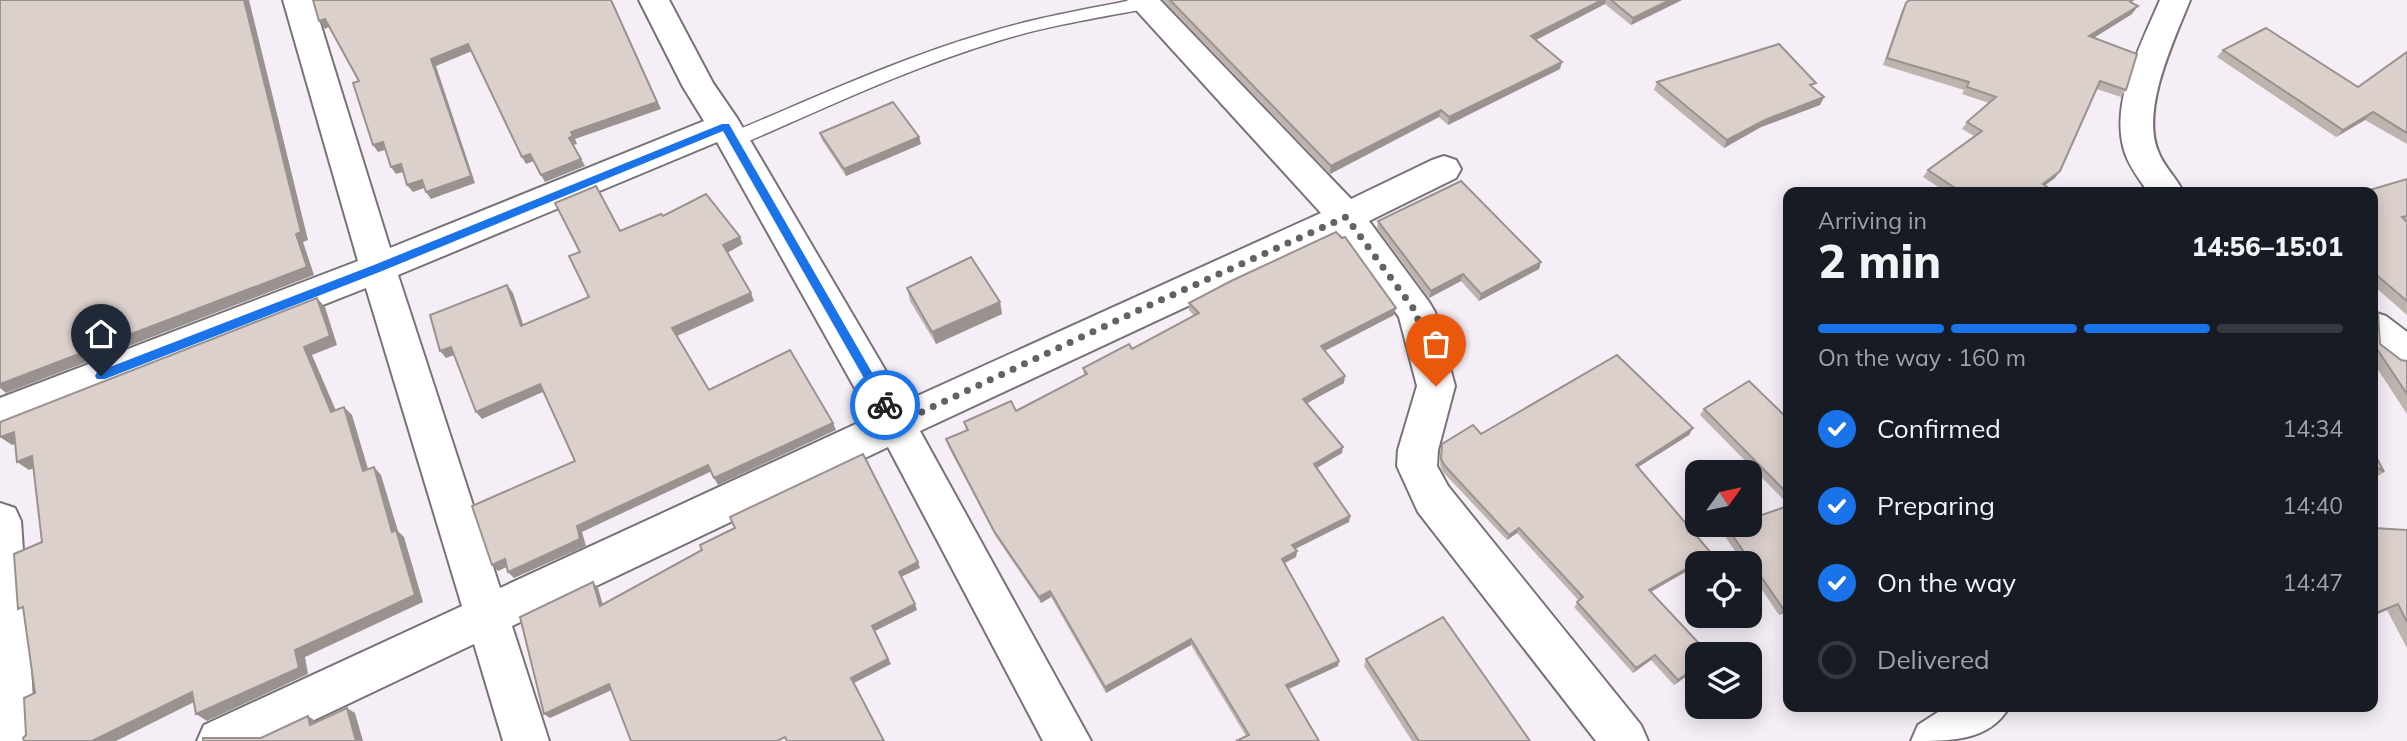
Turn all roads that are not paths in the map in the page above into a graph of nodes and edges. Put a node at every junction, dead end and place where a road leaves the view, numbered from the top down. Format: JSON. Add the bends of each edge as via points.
{"nodes":[{"id":1,"x":298,"y":0,"type":"edge"},
{"id":2,"x":654,"y":0,"type":"edge"},
{"id":3,"x":2175,"y":0,"type":"edge"},
{"id":4,"x":1143,"y":1,"type":"edge"},
{"id":5,"x":729,"y":133,"type":"junction"},
{"id":6,"x":1444,"y":169,"type":"dead end"},
{"id":7,"x":2163,"y":187,"type":"edge"},
{"id":8,"x":1346,"y":217,"type":"junction"},
{"id":9,"x":378,"y":268,"type":"junction"},
{"id":10,"x":2378,"y":331,"type":"edge"},
{"id":11,"x":2407,"y":353,"type":"edge"},
{"id":12,"x":0,"y":415,"type":"edge"},
{"id":13,"x":896,"y":424,"type":"junction"},
{"id":14,"x":0,"y":521,"type":"edge"},
{"id":15,"x":486,"y":614,"type":"junction"},
{"id":16,"x":1978,"y":712,"type":"edge"},
{"id":17,"x":13,"y":741,"type":"edge"},
{"id":18,"x":220,"y":741,"type":"edge"},
{"id":19,"x":526,"y":741,"type":"edge"},
{"id":20,"x":1068,"y":741,"type":"edge"},
{"id":21,"x":1625,"y":741,"type":"edge"},
{"id":22,"x":1934,"y":741,"type":"edge"}],
"edges":[{"from":1,"to":9,"type":"street"},
{"from":2,"to":5,"type":"street"},
{"from":3,"to":7,"type":"street","via":[[2149,64],[2135,122],[2141,153]]},
{"from":4,"to":5,"type":"lane","via":[[973,42]]},
{"from":4,"to":8,"type":"street"},
{"from":5,"to":9,"type":"street"},
{"from":5,"to":13,"type":"street"},
{"from":6,"to":8,"type":"street"},
{"from":8,"to":13,"type":"street"},
{"from":8,"to":21,"type":"street","via":[[1416,312],[1428,348],[1436,386],[1417,466],[1433,499]]},
{"from":9,"to":12,"type":"street"},
{"from":9,"to":15,"type":"street"},
{"from":10,"to":11,"type":"street"},
{"from":13,"to":15,"type":"street"},
{"from":13,"to":20,"type":"street"},
{"from":14,"to":17,"type":"street"},
{"from":15,"to":18,"type":"street"},
{"from":15,"to":19,"type":"street"},
{"from":16,"to":22,"type":"street"}]}
